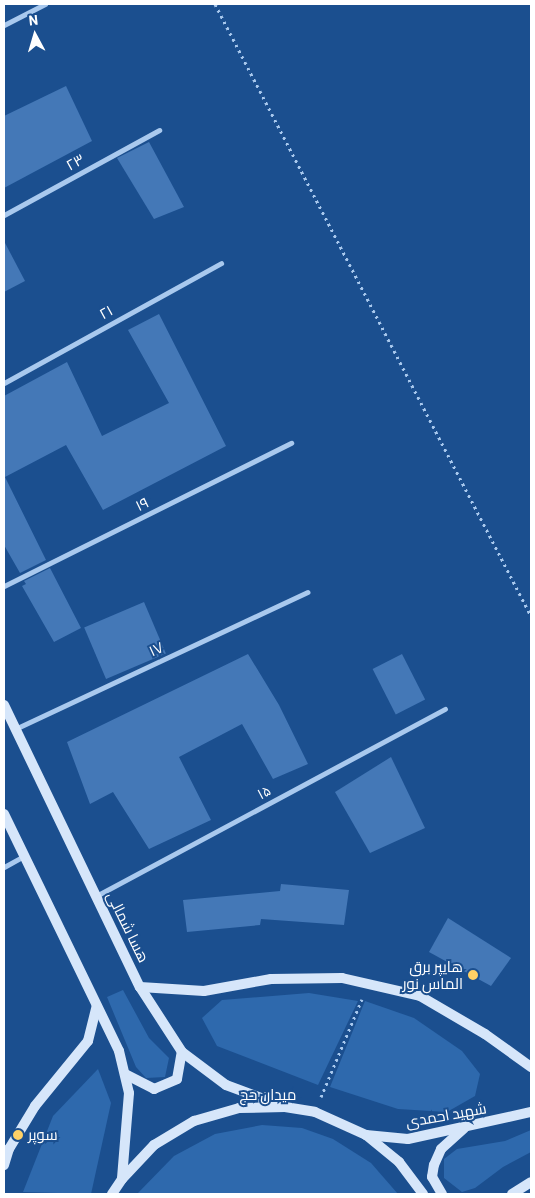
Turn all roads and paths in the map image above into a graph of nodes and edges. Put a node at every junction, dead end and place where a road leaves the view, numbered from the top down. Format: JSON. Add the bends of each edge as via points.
{"nodes":[{"id":1,"x":45,"y":4,"type":"edge"},
{"id":2,"x":215,"y":4,"type":"edge"},
{"id":3,"x":4,"y":25,"type":"edge"},
{"id":4,"x":159,"y":130,"type":"dead end"},
{"id":5,"x":4,"y":215,"type":"edge"},
{"id":6,"x":221,"y":264,"type":"dead end"},
{"id":7,"x":4,"y":383,"type":"edge"},
{"id":8,"x":290,"y":443,"type":"dead end"},
{"id":9,"x":4,"y":586,"type":"edge"},
{"id":10,"x":307,"y":592,"type":"dead end"},
{"id":11,"x":531,"y":616,"type":"edge"},
{"id":12,"x":4,"y":705,"type":"edge"},
{"id":13,"x":445,"y":709,"type":"dead end"},
{"id":14,"x":15,"y":729,"type":"junction"},
{"id":15,"x":4,"y":814,"type":"edge"},
{"id":16,"x":24,"y":856,"type":"junction"},
{"id":17,"x":4,"y":866,"type":"edge"},
{"id":18,"x":95,"y":896,"type":"junction"},
{"id":19,"x":368,"y":984,"type":"junction"},
{"id":20,"x":140,"y":987,"type":"junction"},
{"id":21,"x":97,"y":1006,"type":"junction"},
{"id":22,"x":182,"y":1052,"type":"junction"},
{"id":23,"x":531,"y":1068,"type":"edge"},
{"id":24,"x":125,"y":1074,"type":"junction"},
{"id":25,"x":285,"y":1107,"type":"junction"},
{"id":26,"x":315,"y":1112,"type":"junction"},
{"id":27,"x":531,"y":1112,"type":"edge"},
{"id":28,"x":465,"y":1128,"type":"junction"},
{"id":29,"x":366,"y":1135,"type":"junction"},
{"id":30,"x":4,"y":1165,"type":"edge"},
{"id":31,"x":122,"y":1179,"type":"junction"},
{"id":32,"x":531,"y":1182,"type":"edge"},
{"id":33,"x":112,"y":1194,"type":"edge"},
{"id":34,"x":423,"y":1194,"type":"edge"},
{"id":35,"x":442,"y":1194,"type":"edge"},
{"id":36,"x":511,"y":1194,"type":"edge"}],
"edges":[{"from":1,"to":3,"type":"street"},
{"from":2,"to":11,"type":"path"},
{"from":4,"to":5,"type":"street","name":"۲۳"},
{"from":6,"to":7,"type":"street","name":"۲۱"},
{"from":8,"to":9,"type":"street","name":"۱۹"},
{"from":10,"to":14,"type":"street","name":"۱۷"},
{"from":12,"to":14,"type":"main road","name":"هسا شمالی"},
{"from":13,"to":18,"type":"street","name":"۱۵"},
{"from":14,"to":18,"type":"main road","name":"هسا شمالی"},
{"from":15,"to":16,"type":"main road"},
{"from":16,"to":17,"type":"street"},
{"from":16,"to":21,"type":"main road"},
{"from":18,"to":20,"type":"main road","name":"هسا شمالی"},
{"from":19,"to":20,"type":"main road","via":[[324,978],[271,979],[204,991]]},
{"from":19,"to":23,"type":"main road","via":[[420,996],[485,1034]]},
{"from":19,"to":26,"type":"path"},
{"from":20,"to":22,"type":"main road","name":"هسا شمالی"},
{"from":21,"to":24,"type":"main road","via":[[119,1051]]},
{"from":21,"to":30,"type":"main road","via":[[88,1041],[35,1106],[9,1149]]},
{"from":22,"to":24,"type":"main road","via":[[177,1080],[154,1089]]},
{"from":22,"to":25,"type":"main road","name":"هسا شمالی","via":[[226,1085]]},
{"from":24,"to":31,"type":"main road","via":[[129,1102]]},
{"from":25,"to":26,"type":"main road","name":"میدان حج"},
{"from":25,"to":31,"type":"main road","name":"میدان حج","via":[[239,1108],[194,1121],[154,1146]]},
{"from":26,"to":29,"type":"main road","name":"میدان حج"},
{"from":27,"to":28,"type":"main road","name":"شهید احمدی"},
{"from":28,"to":29,"type":"main road","name":"شهید احمدی","via":[[408,1139]]},
{"from":28,"to":35,"type":"main road","via":[[441,1150],[434,1165],[432,1176]]},
{"from":29,"to":34,"type":"main road","name":"میدان حج","via":[[399,1162]]},
{"from":31,"to":33,"type":"main road","name":"میدان حج"},
{"from":32,"to":36,"type":"main road"}]}
